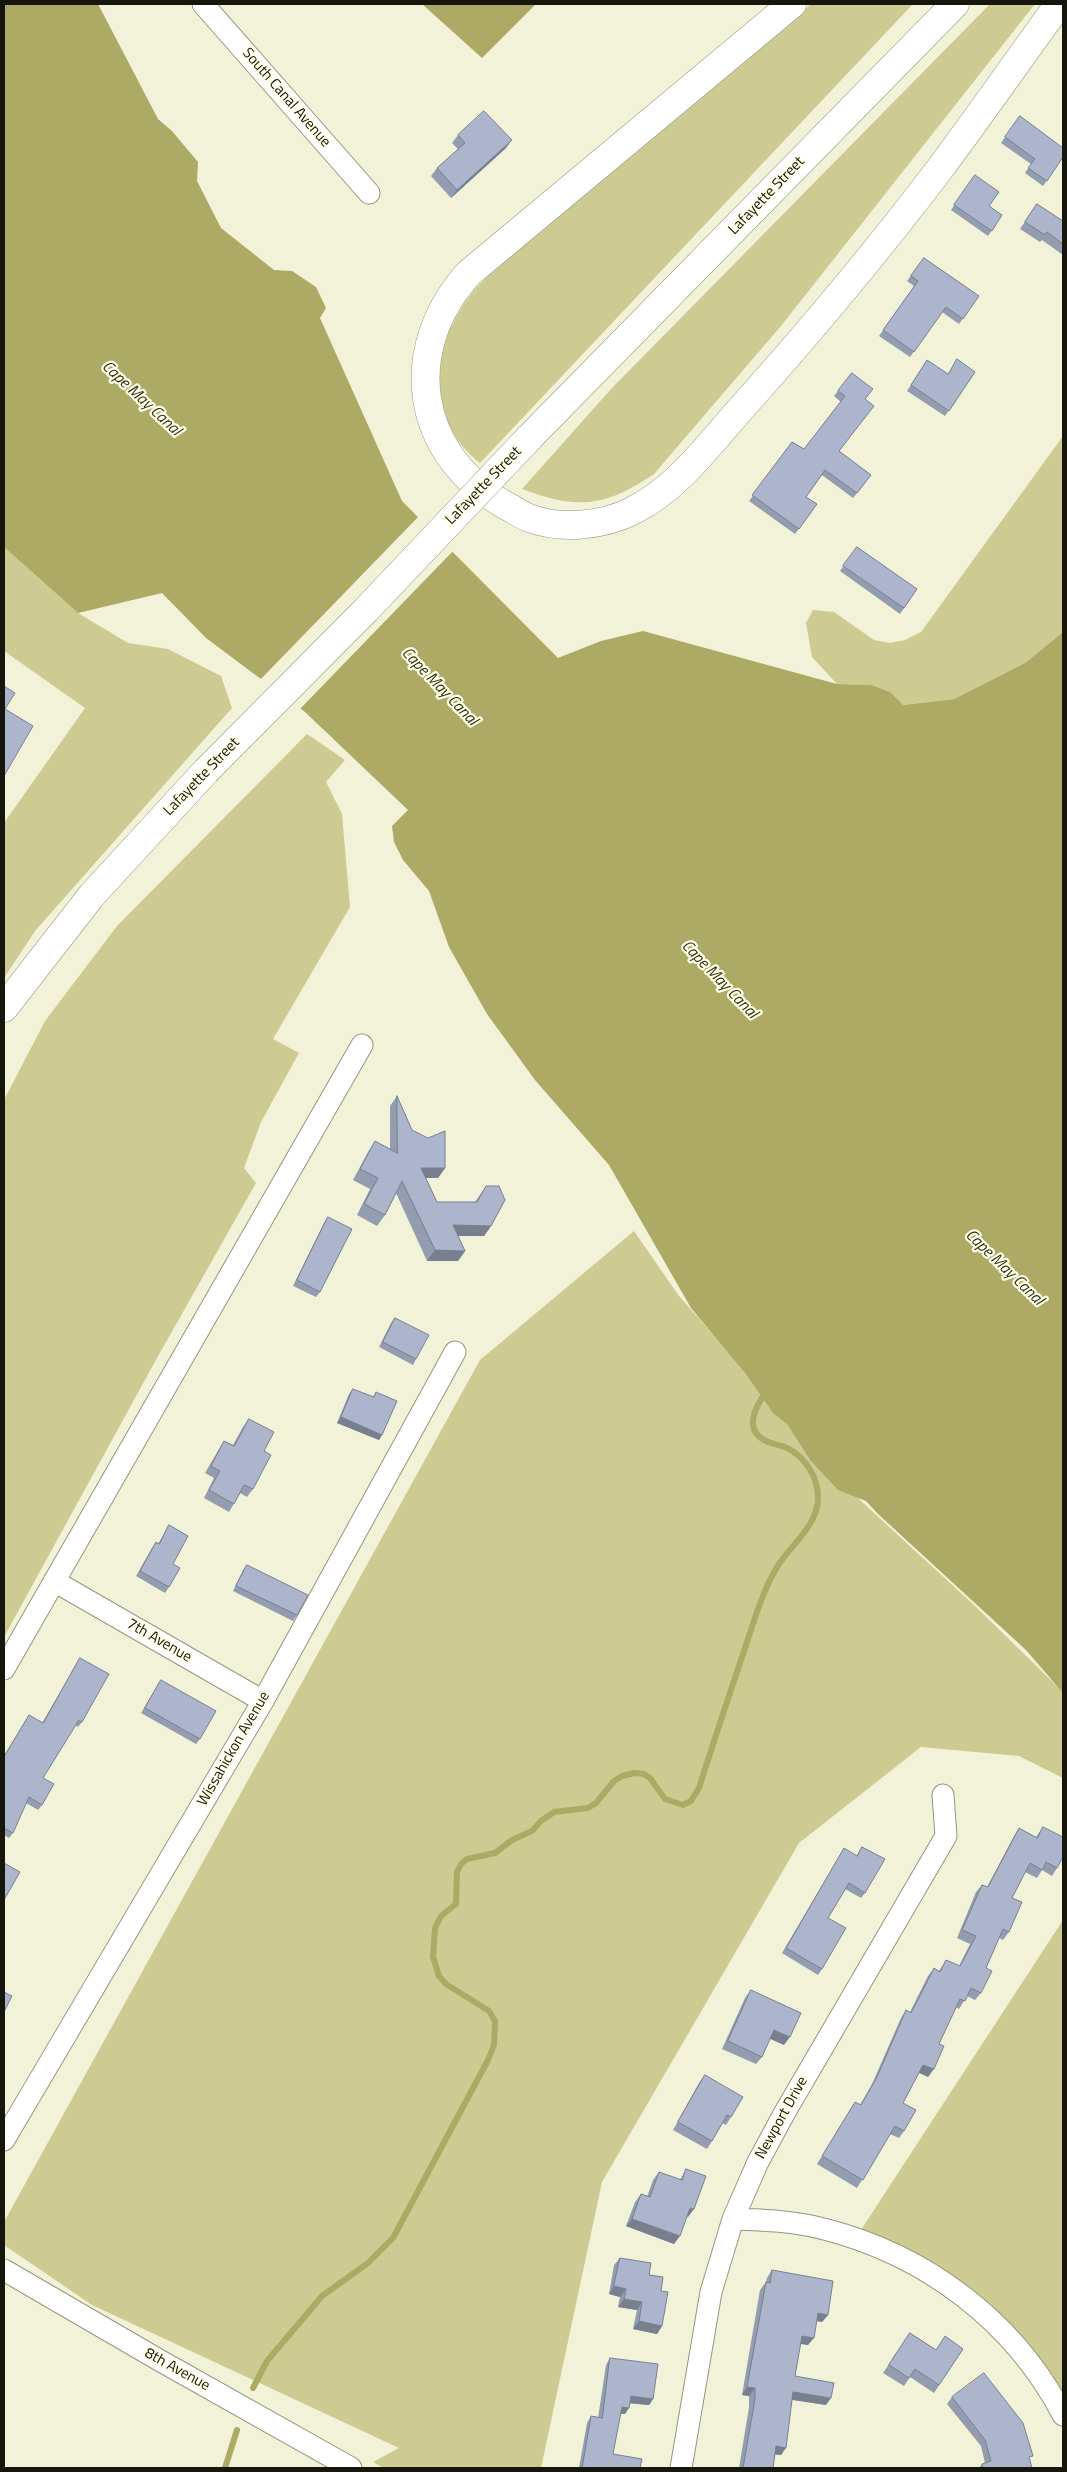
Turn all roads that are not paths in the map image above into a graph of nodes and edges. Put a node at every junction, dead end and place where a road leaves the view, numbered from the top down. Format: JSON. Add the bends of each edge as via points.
{"nodes":[{"id":1,"x":203,"y":4,"type":"edge"},
{"id":2,"x":792,"y":4,"type":"edge"},
{"id":3,"x":955,"y":4,"type":"edge"},
{"id":4,"x":1059,"y":4,"type":"edge"},
{"id":5,"x":370,"y":192,"type":"dead end"},
{"id":6,"x":26,"y":980,"type":"junction"},
{"id":7,"x":4,"y":1008,"type":"edge"},
{"id":8,"x":4,"y":1030,"type":"edge"},
{"id":9,"x":362,"y":1045,"type":"dead end"},
{"id":10,"x":455,"y":1352,"type":"dead end"},
{"id":11,"x":54,"y":1581,"type":"junction"},
{"id":12,"x":4,"y":1669,"type":"edge"},
{"id":13,"x":263,"y":1701,"type":"junction"},
{"id":14,"x":943,"y":1795,"type":"dead end"},
{"id":15,"x":4,"y":2140,"type":"edge"},
{"id":16,"x":734,"y":2219,"type":"junction"},
{"id":17,"x":4,"y":2270,"type":"edge"},
{"id":18,"x":1063,"y":2415,"type":"edge"},
{"id":19,"x":349,"y":2468,"type":"edge"},
{"id":20,"x":681,"y":2468,"type":"edge"}],
"edges":[{"from":1,"to":5,"type":"street","name":"South Canal Avenue"},
{"from":2,"to":4,"type":"main road","via":[[469,273],[440,312],[430,337],[426,392],[442,444],[459,469],[480,489],[528,518],[552,524],[580,525],[607,520],[633,511],[658,496],[682,475],[793,350],[932,178]]},
{"from":3,"to":6,"type":"main road","name":"Lafayette Street","bridge":true,"via":[[206,771],[92,895]]},
{"from":6,"to":7,"type":"main road","name":"Lafayette Street"},
{"from":6,"to":8,"type":"main road","name":"Lafayette Street"},
{"from":9,"to":11,"type":"street"},
{"from":10,"to":13,"type":"street","name":"Wissahickon Avenue"},
{"from":11,"to":12,"type":"street"},
{"from":11,"to":13,"type":"street","name":"7th Avenue"},
{"from":13,"to":15,"type":"street","name":"Wissahickon Avenue"},
{"from":14,"to":16,"type":"street","name":"Newport Drive","via":[[946,1836],[784,2112]]},
{"from":16,"to":18,"type":"street","via":[[823,2228],[866,2241],[939,2278],[999,2326],[1028,2359]]},
{"from":16,"to":20,"type":"street","name":"Newport Drive","via":[[711,2292]]},
{"from":17,"to":19,"type":"street","name":"8th Avenue"}]}
